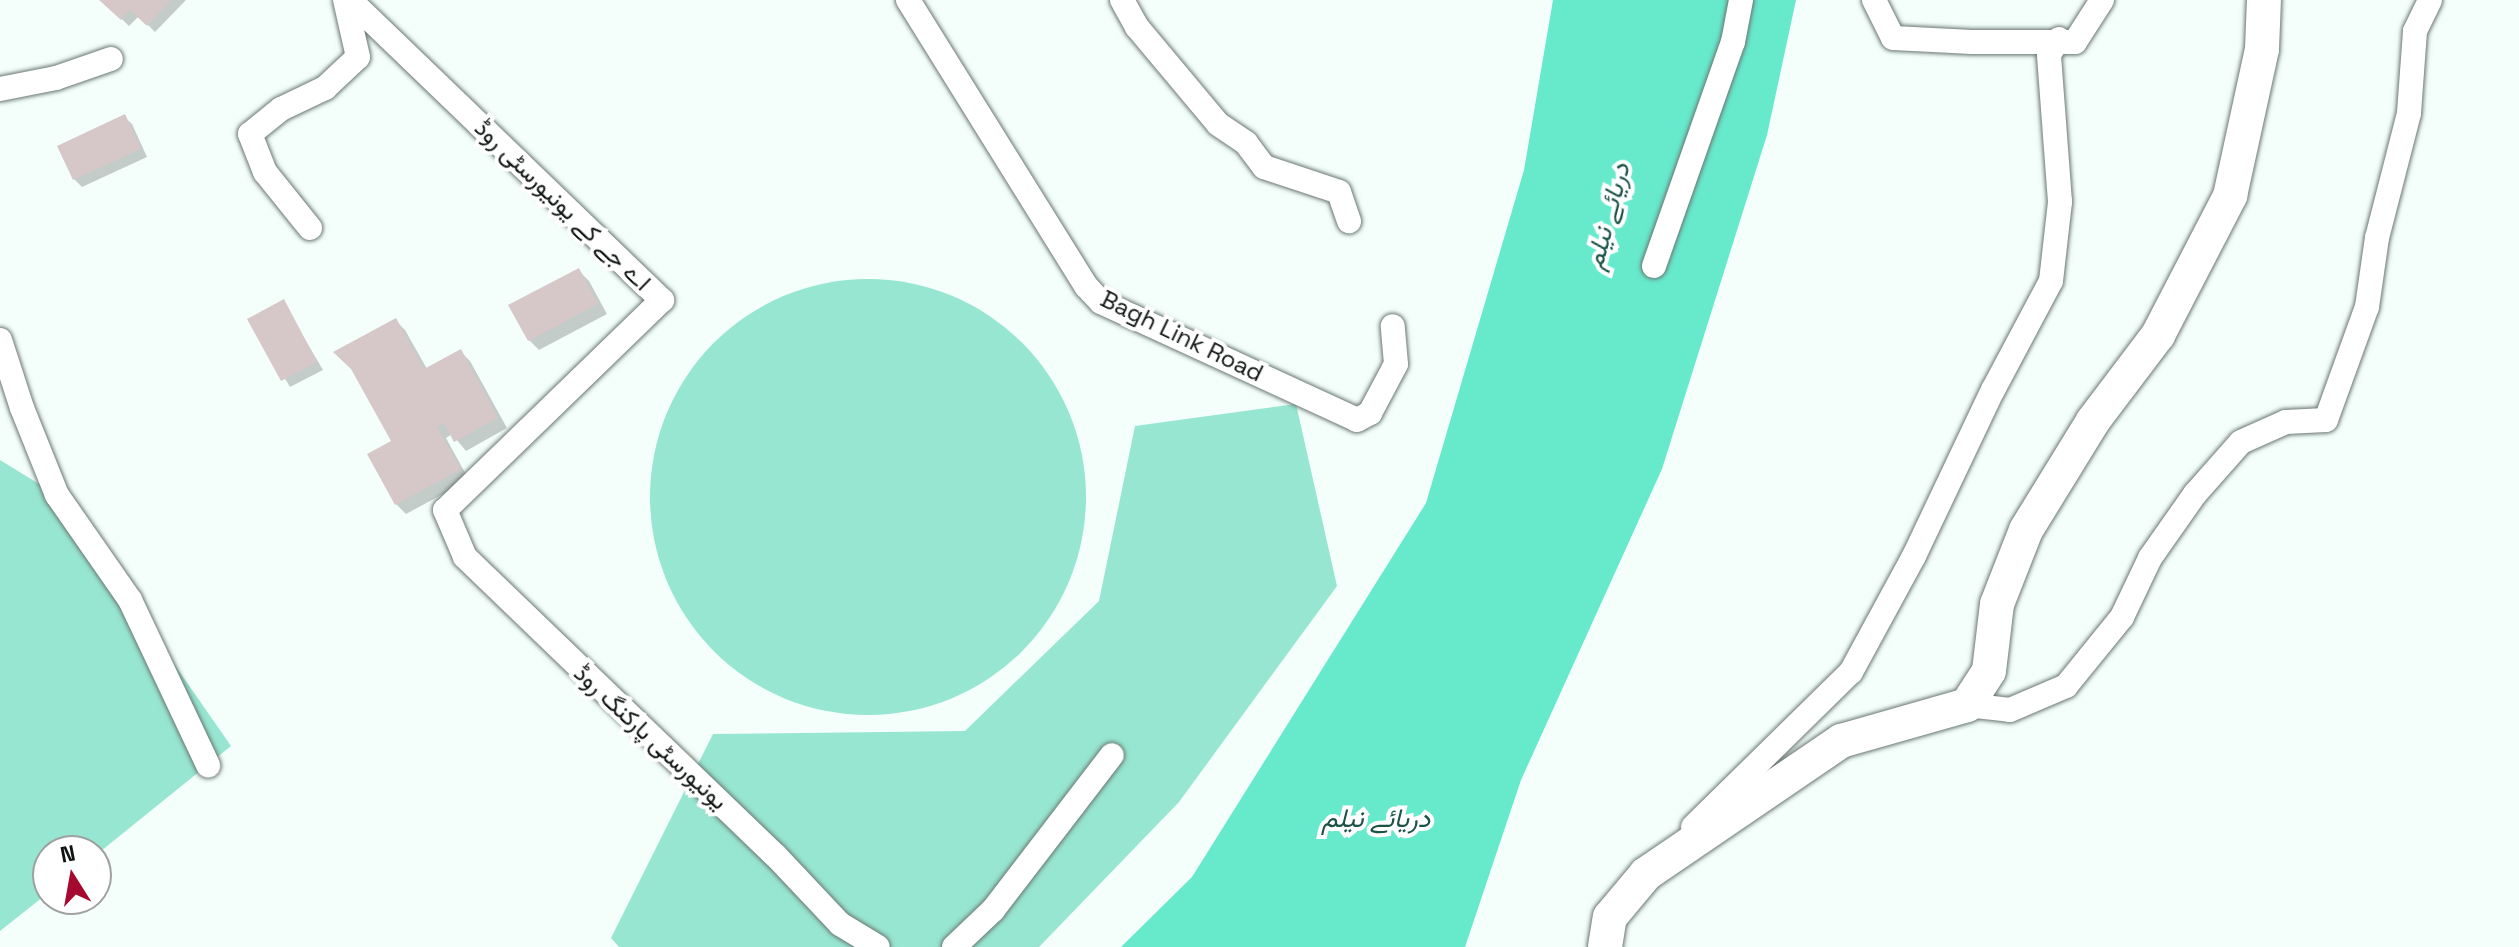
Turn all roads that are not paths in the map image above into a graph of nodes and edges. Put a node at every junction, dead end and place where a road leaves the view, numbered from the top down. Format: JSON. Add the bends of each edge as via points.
{"nodes":[{"id":1,"x":347,"y":0,"type":"edge"},
{"id":2,"x":908,"y":0,"type":"edge"},
{"id":3,"x":1122,"y":0,"type":"edge"},
{"id":4,"x":1741,"y":0,"type":"edge"},
{"id":5,"x":1874,"y":0,"type":"edge"},
{"id":6,"x":2102,"y":0,"type":"edge"},
{"id":7,"x":2264,"y":0,"type":"edge"},
{"id":8,"x":2430,"y":0,"type":"edge"},
{"id":9,"x":2059,"y":39,"type":"junction"},
{"id":10,"x":111,"y":59,"type":"dead end"},
{"id":11,"x":0,"y":89,"type":"edge"},
{"id":12,"x":1349,"y":221,"type":"dead end"},
{"id":13,"x":310,"y":228,"type":"dead end"},
{"id":14,"x":1654,"y":266,"type":"dead end"},
{"id":15,"x":1393,"y":326,"type":"dead end"},
{"id":16,"x":0,"y":340,"type":"edge"},
{"id":17,"x":445,"y":510,"type":"joint"},
{"id":18,"x":1967,"y":705,"type":"junction"},
{"id":19,"x":1112,"y":755,"type":"dead end"},
{"id":20,"x":208,"y":765,"type":"dead end"},
{"id":21,"x":1646,"y":874,"type":"junction"},
{"id":22,"x":878,"y":947,"type":"edge"},
{"id":23,"x":954,"y":947,"type":"edge"},
{"id":24,"x":1605,"y":947,"type":"edge"}],
"edges":[{"from":1,"to":13,"type":"street","name":"اے جے کے یونیورسٹی روڈ","via":[[358,57],[325,88],[281,109],[250,134],[265,172]]},
{"from":1,"to":17,"type":"street","name":"اے جے کے یونیورسٹی روڈ","via":[[662,300]]},
{"from":2,"to":15,"type":"street","name":"Bagh Link Road","via":[[1086,286],[1101,302],[1357,420],[1370,413],[1396,364]]},
{"from":3,"to":12,"type":"street","via":[[1137,27],[1218,124],[1246,143],[1264,167],[1339,192]]},
{"from":4,"to":14,"type":"street","via":[[1733,42]]},
{"from":5,"to":9,"type":"street","via":[[1893,38]]},
{"from":6,"to":9,"type":"street","via":[[2075,42]]},
{"from":7,"to":18,"type":"street","via":[[2262,49],[2230,196],[2158,335],[2093,421],[2026,530],[1997,604],[1989,671]]},
{"from":8,"to":18,"type":"street","via":[[2415,31],[2409,113],[2377,238],[2367,307],[2326,420],[2286,422],[2241,442],[2186,507],[2150,558],[2122,617],[2066,686],[2010,710]]},
{"from":9,"to":21,"type":"street","via":[[2049,54],[2060,202],[2051,281],[1851,672]]},
{"from":10,"to":11,"type":"street"},
{"from":16,"to":20,"type":"street","via":[[57,495],[130,600]]},
{"from":17,"to":22,"type":"street","name":"یونیورسٹی پارکنگ روڈ","via":[[465,557],[765,844],[840,924]]},
{"from":18,"to":21,"type":"street","via":[[1841,741]]},
{"from":19,"to":23,"type":"street","via":[[993,910]]},
{"from":21,"to":24,"type":"street","via":[[1610,917]]}]}
